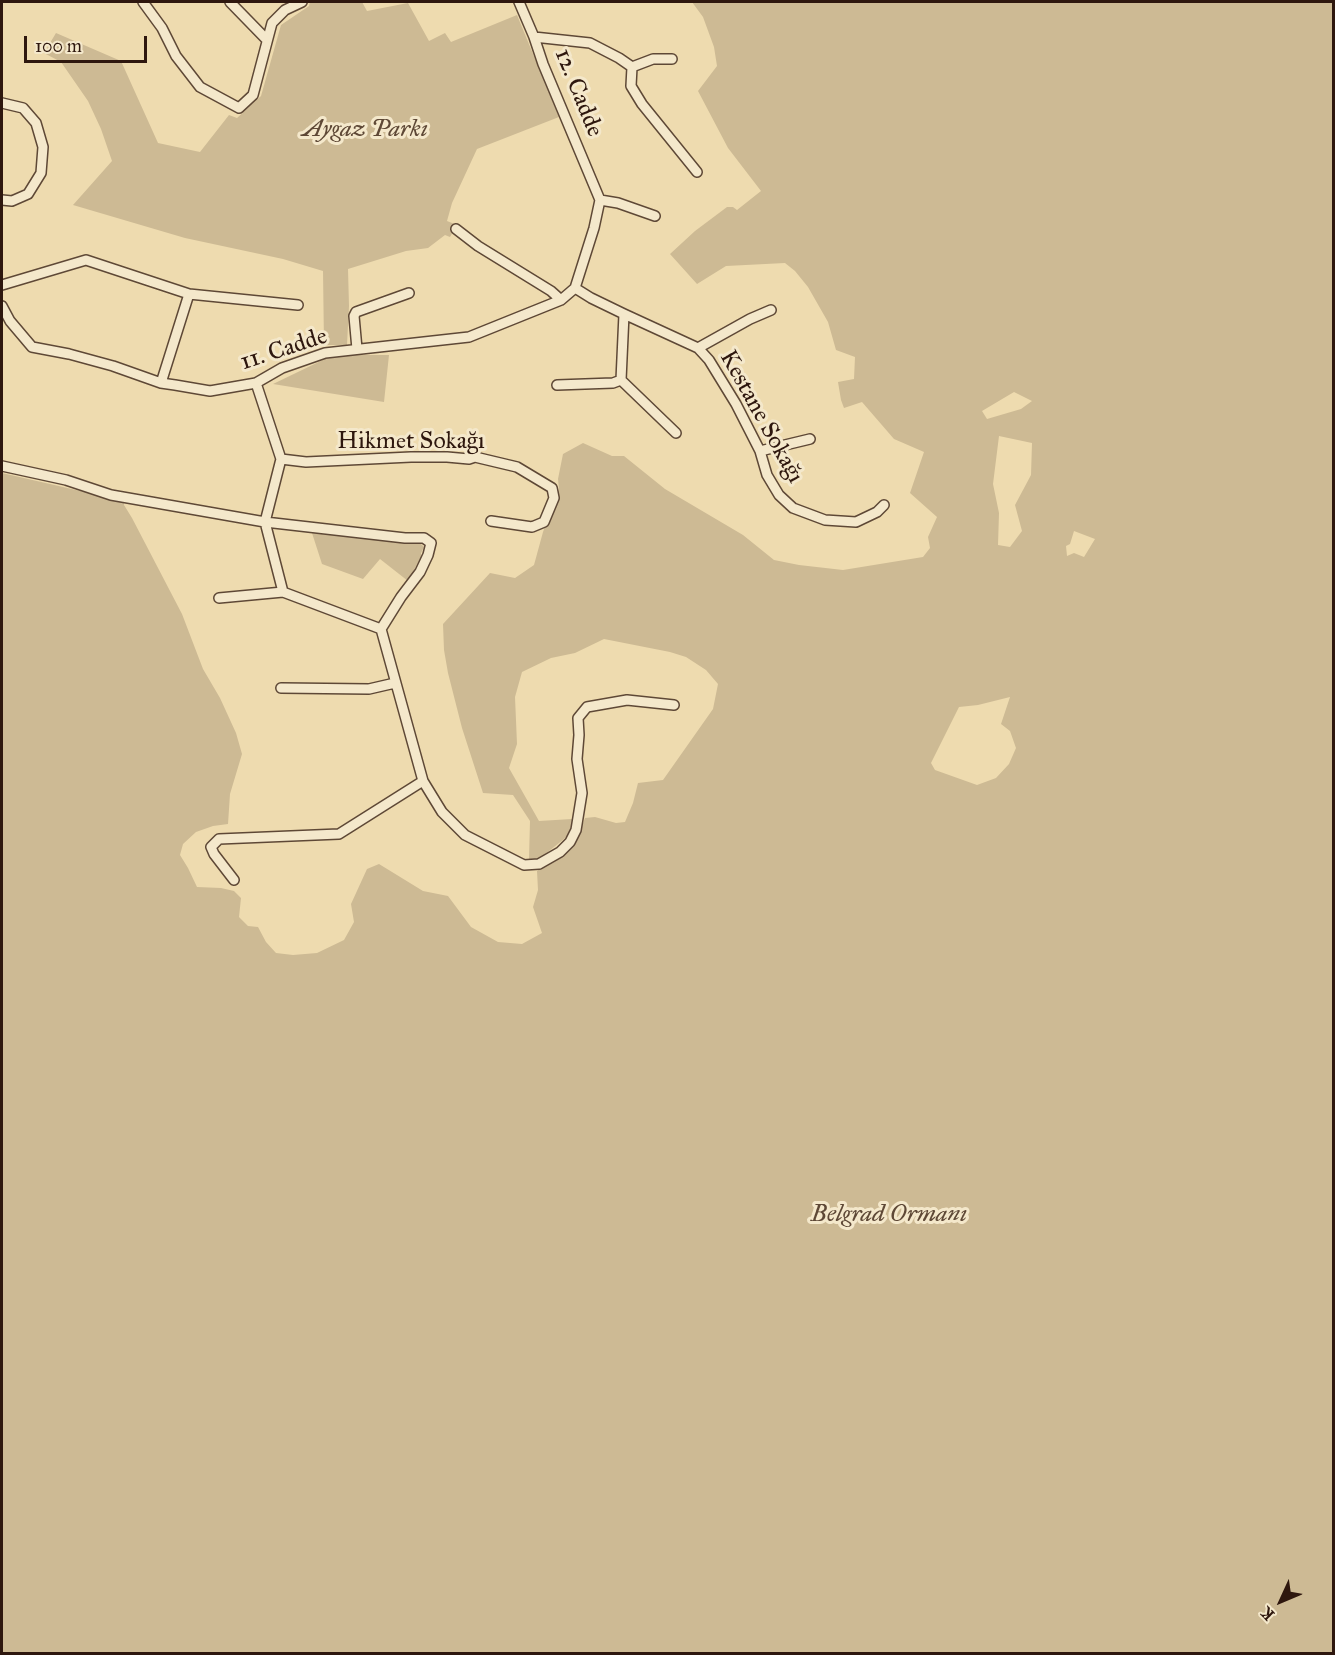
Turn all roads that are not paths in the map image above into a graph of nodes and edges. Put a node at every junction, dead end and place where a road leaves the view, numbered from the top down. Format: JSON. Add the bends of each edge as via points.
{"nodes":[{"id":1,"x":143,"y":2,"type":"edge"},
{"id":2,"x":230,"y":2,"type":"edge"},
{"id":3,"x":302,"y":2,"type":"edge"},
{"id":4,"x":519,"y":2,"type":"edge"},
{"id":5,"x":534,"y":37,"type":"junction"},
{"id":6,"x":267,"y":39,"type":"junction"},
{"id":7,"x":672,"y":59,"type":"dead end"},
{"id":8,"x":632,"y":67,"type":"junction"},
{"id":9,"x":2,"y":103,"type":"edge"},
{"id":10,"x":697,"y":171,"type":"dead end"},
{"id":11,"x":2,"y":200,"type":"edge"},
{"id":12,"x":600,"y":200,"type":"junction"},
{"id":13,"x":655,"y":216,"type":"dead end"},
{"id":14,"x":456,"y":229,"type":"dead end"},
{"id":15,"x":2,"y":285,"type":"edge"},
{"id":16,"x":575,"y":288,"type":"junction"},
{"id":17,"x":409,"y":293,"type":"dead end"},
{"id":18,"x":189,"y":294,"type":"junction"},
{"id":19,"x":561,"y":300,"type":"junction"},
{"id":20,"x":298,"y":304,"type":"dead end"},
{"id":21,"x":2,"y":306,"type":"edge"},
{"id":22,"x":771,"y":310,"type":"dead end"},
{"id":23,"x":624,"y":314,"type":"junction"},
{"id":24,"x":698,"y":348,"type":"junction"},
{"id":25,"x":357,"y":349,"type":"junction"},
{"id":26,"x":621,"y":380,"type":"junction"},
{"id":27,"x":161,"y":383,"type":"junction"},
{"id":28,"x":256,"y":383,"type":"junction"},
{"id":29,"x":557,"y":384,"type":"dead end"},
{"id":30,"x":676,"y":433,"type":"dead end"},
{"id":31,"x":810,"y":439,"type":"dead end"},
{"id":32,"x":760,"y":451,"type":"junction"},
{"id":33,"x":281,"y":459,"type":"junction"},
{"id":34,"x":2,"y":466,"type":"edge"},
{"id":35,"x":884,"y":505,"type":"dead end"},
{"id":36,"x":491,"y":521,"type":"dead end"},
{"id":37,"x":265,"y":522,"type":"junction"},
{"id":38,"x":283,"y":592,"type":"junction"},
{"id":39,"x":219,"y":598,"type":"dead end"},
{"id":40,"x":381,"y":629,"type":"junction"},
{"id":41,"x":395,"y":683,"type":"junction"},
{"id":42,"x":281,"y":688,"type":"dead end"},
{"id":43,"x":674,"y":705,"type":"dead end"},
{"id":44,"x":423,"y":781,"type":"junction"},
{"id":45,"x":234,"y":880,"type":"dead end"}],
"edges":[{"from":1,"to":6,"type":"street","via":[[200,87],[239,108],[253,95]]},
{"from":2,"to":6,"type":"street"},
{"from":3,"to":6,"type":"street","via":[[285,10],[272,23]]},
{"from":4,"to":5,"type":"street","name":"12. Cadde"},
{"from":5,"to":8,"type":"street","via":[[590,44]]},
{"from":5,"to":12,"type":"street","name":"12. Cadde"},
{"from":7,"to":8,"type":"street","via":[[653,59]]},
{"from":8,"to":10,"type":"street","via":[[631,86],[642,104]]},
{"from":9,"to":11,"type":"street","via":[[22,108],[36,123],[43,147],[41,173],[28,194],[12,201]]},
{"from":12,"to":13,"type":"street"},
{"from":12,"to":16,"type":"street"},
{"from":14,"to":19,"type":"street"},
{"from":15,"to":18,"type":"street","via":[[86,260]]},
{"from":16,"to":19,"type":"street","name":"11. Cadde"},
{"from":16,"to":23,"type":"street","name":"Kestane Sokağı"},
{"from":17,"to":25,"type":"street","via":[[356,312]]},
{"from":18,"to":20,"type":"street"},
{"from":18,"to":27,"type":"street"},
{"from":19,"to":25,"type":"street","name":"11. Cadde","via":[[469,337]]},
{"from":21,"to":27,"type":"street","name":"11. Cadde","via":[[32,347],[113,366]]},
{"from":22,"to":24,"type":"street"},
{"from":23,"to":24,"type":"street","name":"Kestane Sokağı"},
{"from":23,"to":26,"type":"street"},
{"from":24,"to":32,"type":"street","name":"Kestane Sokağı","via":[[710,360]]},
{"from":25,"to":28,"type":"street","name":"11. Cadde","via":[[325,353],[282,368]]},
{"from":26,"to":29,"type":"street","via":[[614,384]]},
{"from":26,"to":30,"type":"street"},
{"from":27,"to":28,"type":"street","name":"11. Cadde","via":[[210,391]]},
{"from":28,"to":33,"type":"street"},
{"from":31,"to":32,"type":"street"},
{"from":32,"to":35,"type":"street","name":"Kestane Sokağı","via":[[767,475],[793,508],[825,520],[856,522]]},
{"from":33,"to":36,"type":"street","name":"Hikmet Sokağı","via":[[306,462],[475,458],[517,467],[552,488],[554,498],[544,522],[532,527]]},
{"from":33,"to":37,"type":"street"},
{"from":34,"to":37,"type":"street","via":[[111,495]]},
{"from":37,"to":38,"type":"street"},
{"from":37,"to":40,"type":"street","via":[[424,538],[431,543],[420,572]]},
{"from":38,"to":39,"type":"street"},
{"from":38,"to":40,"type":"street"},
{"from":40,"to":41,"type":"street"},
{"from":41,"to":42,"type":"street","via":[[369,689]]},
{"from":41,"to":44,"type":"street"},
{"from":43,"to":44,"type":"street","via":[[627,700],[587,707],[578,718],[577,759],[582,793],[576,830],[560,852],[539,864],[524,865],[465,835],[442,812]]},
{"from":44,"to":45,"type":"street","via":[[339,834],[219,839],[211,847]]}]}
